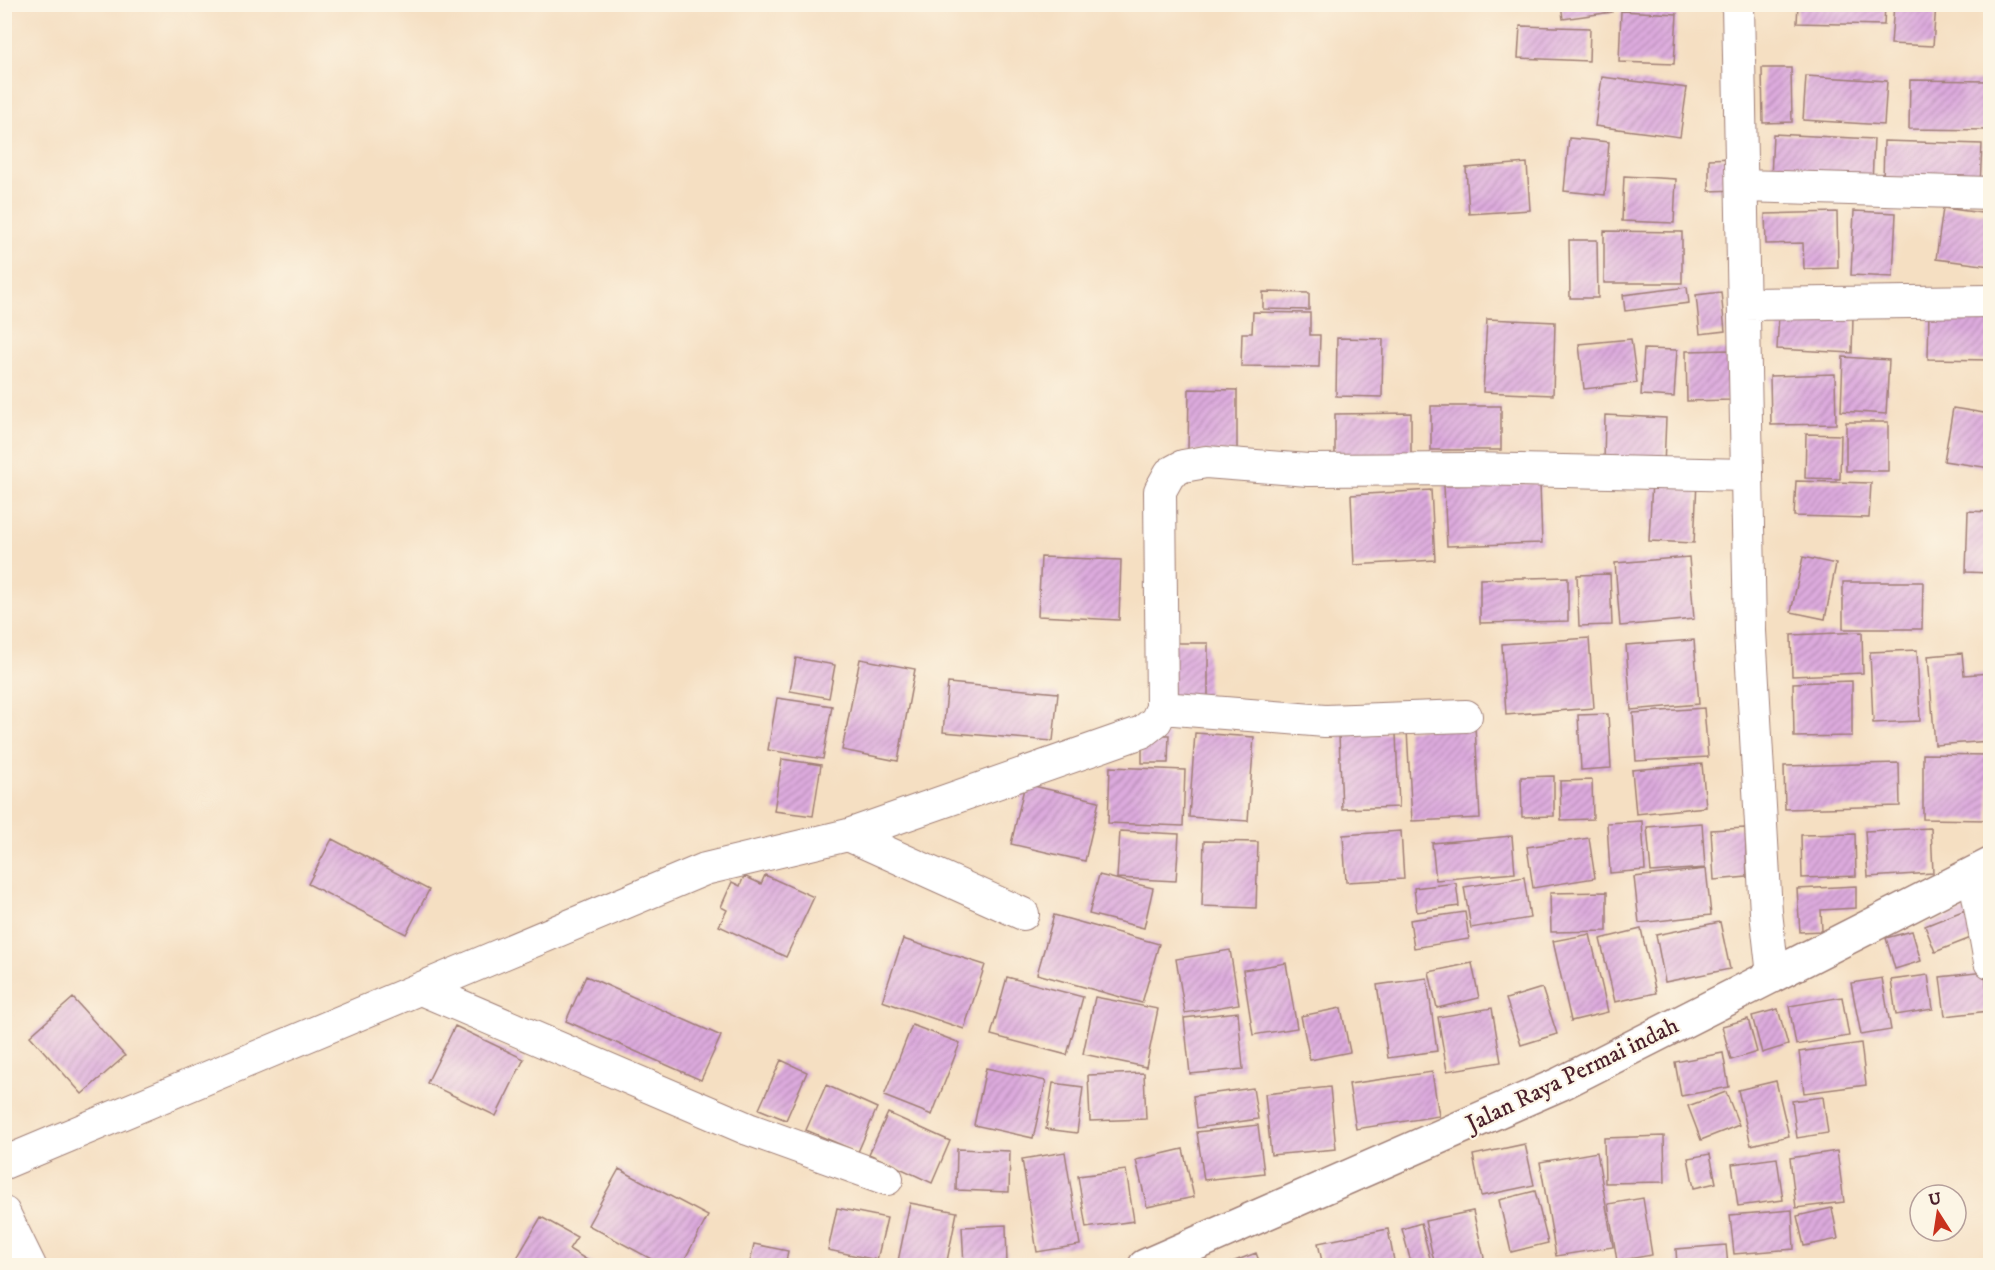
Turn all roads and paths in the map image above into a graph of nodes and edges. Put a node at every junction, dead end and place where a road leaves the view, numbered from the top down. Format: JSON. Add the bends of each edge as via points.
{"nodes":[{"id":1,"x":1738,"y":4,"type":"edge"},
{"id":2,"x":1742,"y":186,"type":"junction"},
{"id":3,"x":1990,"y":193,"type":"edge"},
{"id":4,"x":1990,"y":301,"type":"edge"},
{"id":5,"x":1744,"y":304,"type":"junction"},
{"id":6,"x":1747,"y":475,"type":"junction"},
{"id":7,"x":1162,"y":708,"type":"junction"},
{"id":8,"x":1466,"y":716,"type":"dead end"},
{"id":9,"x":848,"y":835,"type":"junction"},
{"id":10,"x":1982,"y":869,"type":"edge"},
{"id":11,"x":1023,"y":914,"type":"dead end"},
{"id":12,"x":1990,"y":963,"type":"edge"},
{"id":13,"x":1773,"y":975,"type":"junction"},
{"id":14,"x":421,"y":989,"type":"junction"},
{"id":15,"x":4,"y":1163,"type":"edge"},
{"id":16,"x":887,"y":1179,"type":"dead end"},
{"id":17,"x":4,"y":1212,"type":"edge"},
{"id":18,"x":30,"y":1266,"type":"edge"},
{"id":19,"x":1145,"y":1266,"type":"edge"}],
"edges":[{"from":1,"to":2,"type":"street"},
{"from":2,"to":3,"type":"street"},
{"from":2,"to":5,"type":"street"},
{"from":4,"to":5,"type":"street"},
{"from":5,"to":6,"type":"street"},
{"from":6,"to":7,"type":"street","via":[[1308,470],[1206,462],[1183,466],[1170,473],[1160,491]]},
{"from":6,"to":13,"type":"street","via":[[1750,631]]},
{"from":7,"to":8,"type":"street","via":[[1324,720]]},
{"from":7,"to":9,"type":"street","via":[[1156,721],[1142,732]]},
{"from":9,"to":11,"type":"street"},
{"from":9,"to":14,"type":"street","via":[[705,869]]},
{"from":10,"to":12,"type":"street"},
{"from":10,"to":13,"type":"main road","name":"Jalan Raya Permai indah"},
{"from":13,"to":19,"type":"main road","name":"Jalan Raya Permai indah","via":[[1560,1084]]},
{"from":14,"to":15,"type":"street"},
{"from":14,"to":16,"type":"street","via":[[748,1129]]},
{"from":17,"to":18,"type":"street"}]}
